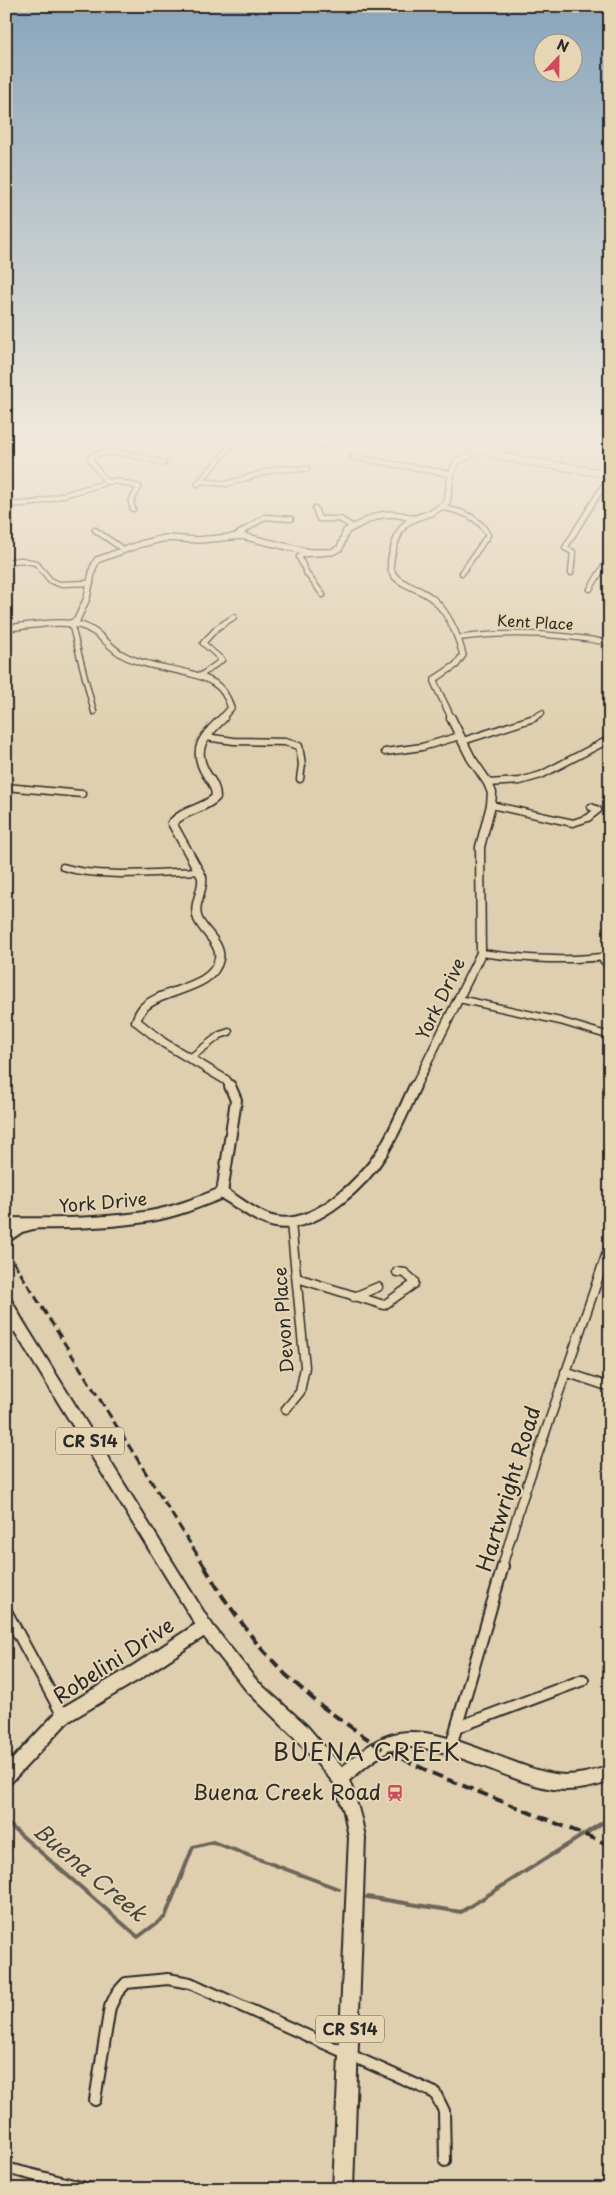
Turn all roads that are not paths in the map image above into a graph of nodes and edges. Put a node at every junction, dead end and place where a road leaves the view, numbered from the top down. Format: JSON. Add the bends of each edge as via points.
{"nodes":[{"id":1,"x":108,"y":539,"type":"edge"},
{"id":2,"x":154,"y":539,"type":"edge"},
{"id":3,"x":190,"y":539,"type":"edge"},
{"id":4,"x":204,"y":539,"type":"edge"},
{"id":5,"x":267,"y":539,"type":"edge"},
{"id":6,"x":343,"y":539,"type":"edge"},
{"id":7,"x":397,"y":539,"type":"edge"},
{"id":8,"x":485,"y":539,"type":"edge"},
{"id":9,"x":570,"y":539,"type":"edge"},
{"id":10,"x":124,"y":550,"type":"junction"},
{"id":11,"x":325,"y":553,"type":"junction"},
{"id":12,"x":610,"y":556,"type":"edge"},
{"id":13,"x":6,"y":562,"type":"edge"},
{"id":14,"x":462,"y":573,"type":"dead end"},
{"id":15,"x":571,"y":573,"type":"dead end"},
{"id":16,"x":91,"y":584,"type":"junction"},
{"id":17,"x":590,"y":589,"type":"dead end"},
{"id":18,"x":323,"y":595,"type":"dead end"},
{"id":19,"x":234,"y":618,"type":"dead end"},
{"id":20,"x":71,"y":624,"type":"junction"},
{"id":21,"x":6,"y":628,"type":"edge"},
{"id":22,"x":458,"y":638,"type":"junction"},
{"id":23,"x":610,"y":644,"type":"edge"},
{"id":24,"x":200,"y":676,"type":"junction"},
{"id":25,"x":94,"y":712,"type":"dead end"},
{"id":26,"x":542,"y":713,"type":"dead end"},
{"id":27,"x":205,"y":737,"type":"junction"},
{"id":28,"x":461,"y":739,"type":"junction"},
{"id":29,"x":610,"y":739,"type":"edge"},
{"id":30,"x":385,"y":752,"type":"dead end"},
{"id":31,"x":300,"y":779,"type":"dead end"},
{"id":32,"x":488,"y":783,"type":"junction"},
{"id":33,"x":6,"y":787,"type":"edge"},
{"id":34,"x":82,"y":794,"type":"dead end"},
{"id":35,"x":491,"y":805,"type":"junction"},
{"id":36,"x":591,"y":807,"type":"dead end"},
{"id":37,"x":63,"y":867,"type":"dead end"},
{"id":38,"x":200,"y":871,"type":"junction"},
{"id":39,"x":481,"y":953,"type":"junction"},
{"id":40,"x":610,"y":956,"type":"edge"},
{"id":41,"x":601,"y":958,"type":"junction"},
{"id":42,"x":610,"y":967,"type":"edge"},
{"id":43,"x":459,"y":1000,"type":"junction"},
{"id":44,"x":229,"y":1032,"type":"dead end"},
{"id":45,"x":610,"y":1036,"type":"edge"},
{"id":46,"x":190,"y":1058,"type":"junction"},
{"id":47,"x":222,"y":1193,"type":"junction"},
{"id":48,"x":6,"y":1224,"type":"edge"},
{"id":49,"x":33,"y":1224,"type":"junction"},
{"id":50,"x":291,"y":1224,"type":"junction"},
{"id":51,"x":6,"y":1238,"type":"edge"},
{"id":52,"x":610,"y":1244,"type":"edge"},
{"id":53,"x":398,"y":1272,"type":"dead end"},
{"id":54,"x":297,"y":1278,"type":"junction"},
{"id":55,"x":378,"y":1286,"type":"dead end"},
{"id":56,"x":354,"y":1297,"type":"junction"},
{"id":57,"x":6,"y":1302,"type":"edge"},
{"id":58,"x":12,"y":1329,"type":"edge"},
{"id":59,"x":565,"y":1372,"type":"junction"},
{"id":60,"x":610,"y":1387,"type":"edge"},
{"id":61,"x":286,"y":1409,"type":"dead end"},
{"id":62,"x":6,"y":1611,"type":"edge"},
{"id":63,"x":205,"y":1627,"type":"junction"},
{"id":64,"x":583,"y":1680,"type":"dead end"},
{"id":65,"x":63,"y":1716,"type":"junction"},
{"id":66,"x":458,"y":1727,"type":"junction"},
{"id":67,"x":450,"y":1746,"type":"junction"},
{"id":68,"x":610,"y":1774,"type":"edge"},
{"id":69,"x":6,"y":1777,"type":"edge"},
{"id":70,"x":340,"y":1778,"type":"junction"},
{"id":71,"x":349,"y":2053,"type":"junction"},
{"id":72,"x":95,"y":2100,"type":"dead end"},
{"id":73,"x":445,"y":2161,"type":"dead end"},
{"id":74,"x":6,"y":2168,"type":"edge"},
{"id":75,"x":89,"y":2189,"type":"edge"},
{"id":76,"x":343,"y":2189,"type":"edge"}],
"edges":[{"from":1,"to":10,"type":"street"},
{"from":2,"to":10,"type":"street"},
{"from":3,"to":4,"type":"street"},
{"from":5,"to":11,"type":"street"},
{"from":6,"to":11,"type":"street","via":[[340,548]]},
{"from":7,"to":22,"type":"street","name":"York Drive","via":[[389,560],[390,571],[402,582],[434,599]]},
{"from":8,"to":14,"type":"street"},
{"from":9,"to":15,"type":"street","via":[[565,548],[574,552]]},
{"from":10,"to":16,"type":"street","via":[[96,561]]},
{"from":11,"to":18,"type":"street","via":[[299,557]]},
{"from":12,"to":17,"type":"street"},
{"from":13,"to":16,"type":"street","via":[[36,563],[51,581],[58,584]]},
{"from":16,"to":20,"type":"street","via":[[77,620]]},
{"from":19,"to":24,"type":"street","via":[[217,628],[203,643],[222,660]]},
{"from":20,"to":21,"type":"street"},
{"from":20,"to":24,"type":"street","via":[[83,626],[105,638],[124,656],[165,670]]},
{"from":20,"to":25,"type":"street"},
{"from":22,"to":23,"type":"street","name":"Kent Place","via":[[514,632]]},
{"from":22,"to":28,"type":"street","name":"York Drive","via":[[463,655],[456,665],[436,679],[435,684]]},
{"from":24,"to":27,"type":"street","via":[[223,692],[230,700],[231,708]]},
{"from":26,"to":28,"type":"street","via":[[529,721]]},
{"from":27,"to":31,"type":"street","via":[[297,744],[302,764]]},
{"from":27,"to":38,"type":"street","via":[[199,757],[207,778],[215,787],[216,797],[207,805],[179,814],[172,823]]},
{"from":28,"to":30,"type":"street"},
{"from":28,"to":32,"type":"street","name":"York Drive"},
{"from":29,"to":32,"type":"street","via":[[588,748],[544,775],[514,782]]},
{"from":32,"to":35,"type":"street","name":"York Drive","via":[[492,793]]},
{"from":33,"to":34,"type":"street"},
{"from":35,"to":36,"type":"street","via":[[573,823],[598,810]]},
{"from":35,"to":39,"type":"street","name":"York Drive","via":[[480,847]]},
{"from":37,"to":38,"type":"street","via":[[93,872]]},
{"from":38,"to":46,"type":"street","via":[[203,882],[196,910],[200,926],[219,952],[216,969],[208,978],[144,1006],[136,1021],[146,1032]]},
{"from":39,"to":41,"type":"street","via":[[510,957]]},
{"from":39,"to":43,"type":"street","name":"York Drive"},
{"from":40,"to":41,"type":"street"},
{"from":41,"to":42,"type":"street"},
{"from":43,"to":45,"type":"street","via":[[569,1023]]},
{"from":43,"to":50,"type":"street","name":"York Drive","via":[[376,1162],[316,1216]]},
{"from":44,"to":46,"type":"street"},
{"from":46,"to":47,"type":"street","via":[[226,1080],[236,1100]]},
{"from":47,"to":49,"type":"street","name":"York Drive","via":[[166,1213]]},
{"from":47,"to":50,"type":"street","via":[[273,1221]]},
{"from":48,"to":49,"type":"street","name":"York Drive"},
{"from":49,"to":51,"type":"main road","via":[[19,1228]]},
{"from":50,"to":54,"type":"street","name":"Devon Place"},
{"from":52,"to":59,"type":"street","name":"Hartwright Road"},
{"from":53,"to":56,"type":"street","via":[[409,1275],[414,1284],[386,1304]]},
{"from":54,"to":56,"type":"street"},
{"from":54,"to":61,"type":"street","name":"Devon Place","via":[[305,1367],[300,1392]]},
{"from":55,"to":56,"type":"street"},
{"from":57,"to":58,"type":"main road","number":"CR S14"},
{"from":58,"to":63,"type":"main road","number":"CR S14"},
{"from":59,"to":60,"type":"street"},
{"from":59,"to":66,"type":"street","name":"Hartwright Road","via":[[521,1503]]},
{"from":62,"to":65,"type":"street"},
{"from":63,"to":65,"type":"main road","name":"Robelini Drive"},
{"from":63,"to":70,"type":"main road","number":"CR S14","via":[[252,1686],[301,1732]]},
{"from":64,"to":66,"type":"street"},
{"from":65,"to":69,"type":"main road","name":"Robelini Drive"},
{"from":66,"to":67,"type":"street","name":"Hartwright Road"},
{"from":67,"to":68,"type":"main road","via":[[528,1778],[544,1781],[588,1781]]},
{"from":67,"to":70,"type":"main road","via":[[413,1740],[390,1742]]},
{"from":70,"to":71,"type":"main road","number":"CR S14","via":[[357,1836]]},
{"from":71,"to":72,"type":"street","via":[[190,1983],[168,1979],[126,1983],[110,2007]]},
{"from":71,"to":73,"type":"street","via":[[435,2093],[444,2111]]},
{"from":71,"to":76,"type":"main road","number":"CR S14"},
{"from":74,"to":75,"type":"street"}]}
